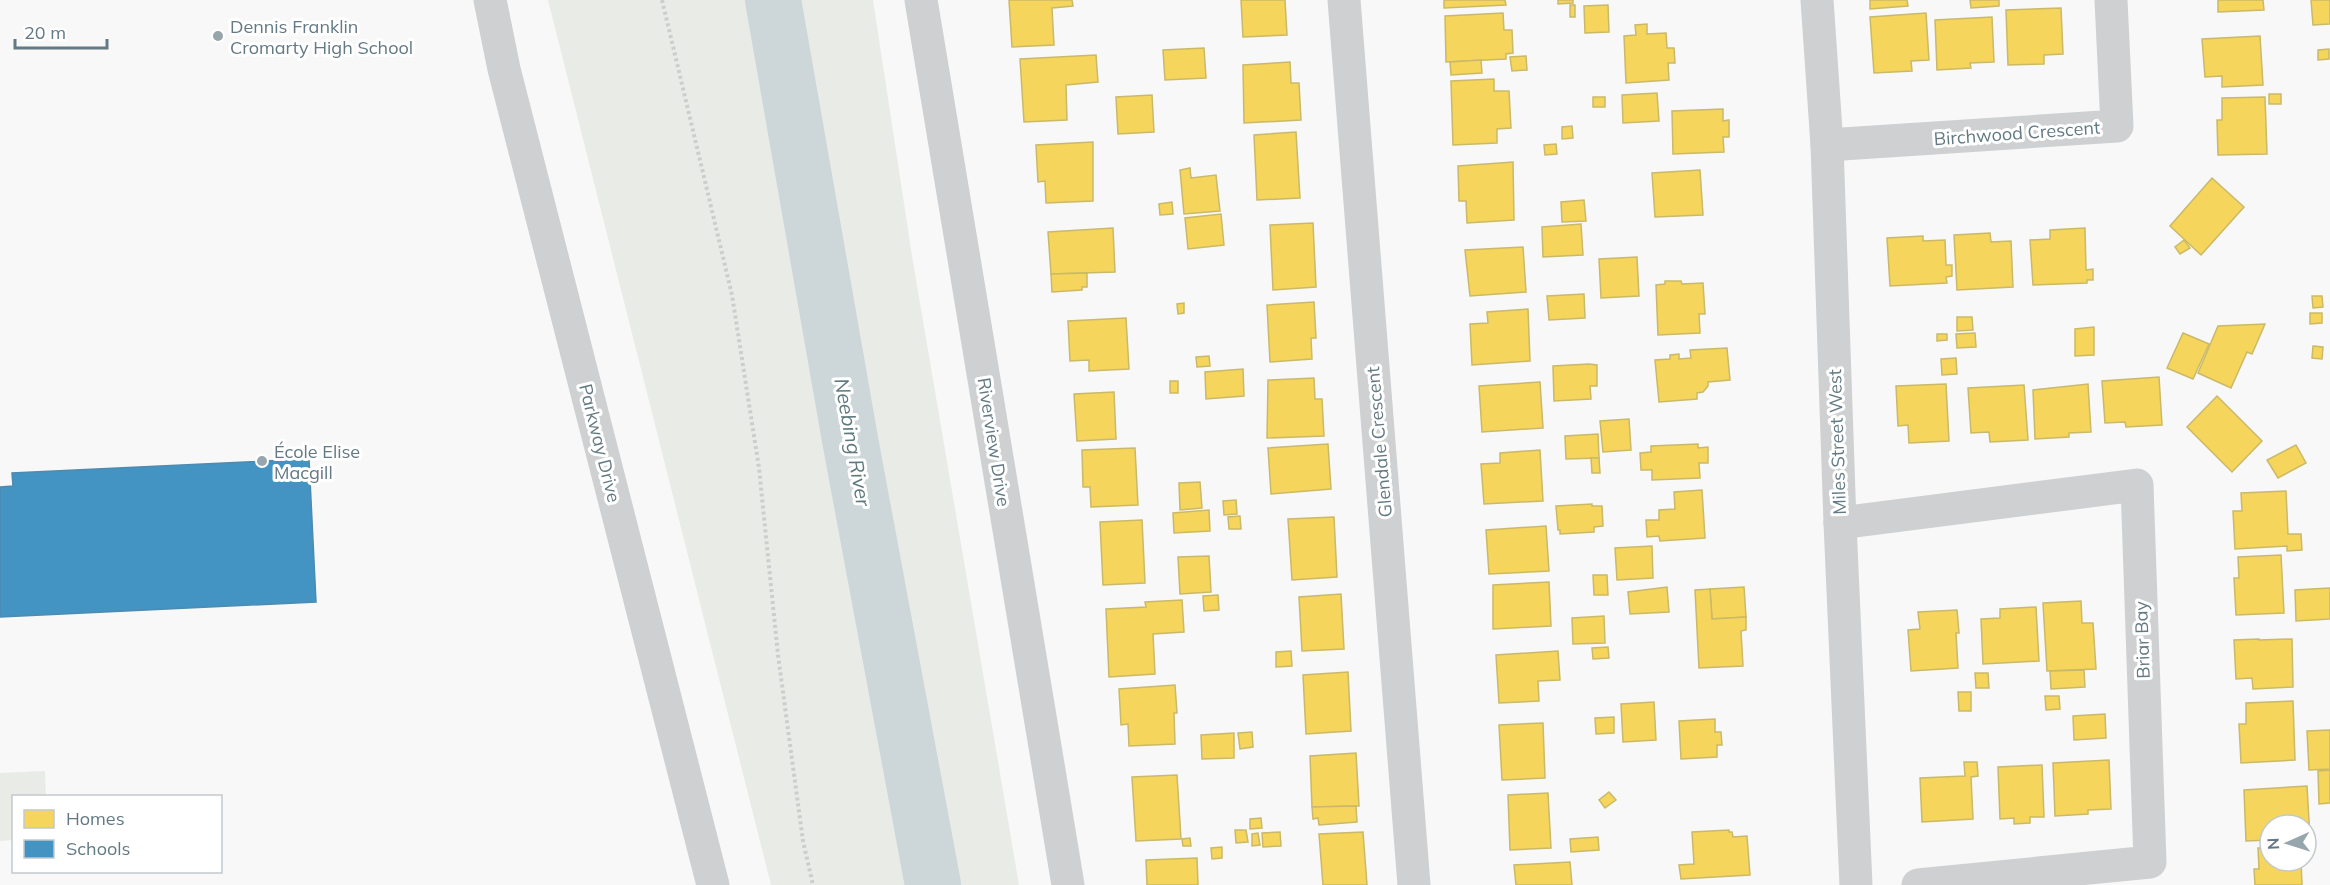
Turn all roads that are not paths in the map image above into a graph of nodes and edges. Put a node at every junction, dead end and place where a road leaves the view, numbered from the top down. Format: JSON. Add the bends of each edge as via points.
{"nodes":[{"id":1,"x":490,"y":0,"type":"edge"},
{"id":2,"x":921,"y":0,"type":"edge"},
{"id":3,"x":1344,"y":0,"type":"edge"},
{"id":4,"x":1817,"y":0,"type":"edge"},
{"id":5,"x":2111,"y":0,"type":"edge"},
{"id":6,"x":1827,"y":145,"type":"junction"},
{"id":7,"x":1840,"y":523,"type":"junction"},
{"id":8,"x":713,"y":885,"type":"edge"},
{"id":9,"x":1068,"y":885,"type":"edge"},
{"id":10,"x":1414,"y":885,"type":"edge"},
{"id":11,"x":1856,"y":885,"type":"edge"},
{"id":12,"x":1918,"y":885,"type":"edge"}],
"edges":[{"from":1,"to":8,"type":"street","name":"Parkway Drive","via":[[507,81]]},
{"from":2,"to":9,"type":"street","name":"Riverview Drive"},
{"from":3,"to":10,"type":"street","name":"Glendale Crescent"},
{"from":4,"to":6,"type":"street","name":"Miles Street West"},
{"from":5,"to":6,"type":"street","name":"Birchwood Crescent","via":[[2117,126]]},
{"from":6,"to":7,"type":"street","name":"Miles Street West"},
{"from":7,"to":11,"type":"street","name":"Miles Street West"},
{"from":7,"to":12,"type":"street","name":"Briar Bay","via":[[2137,485],[2150,862]]}]}
